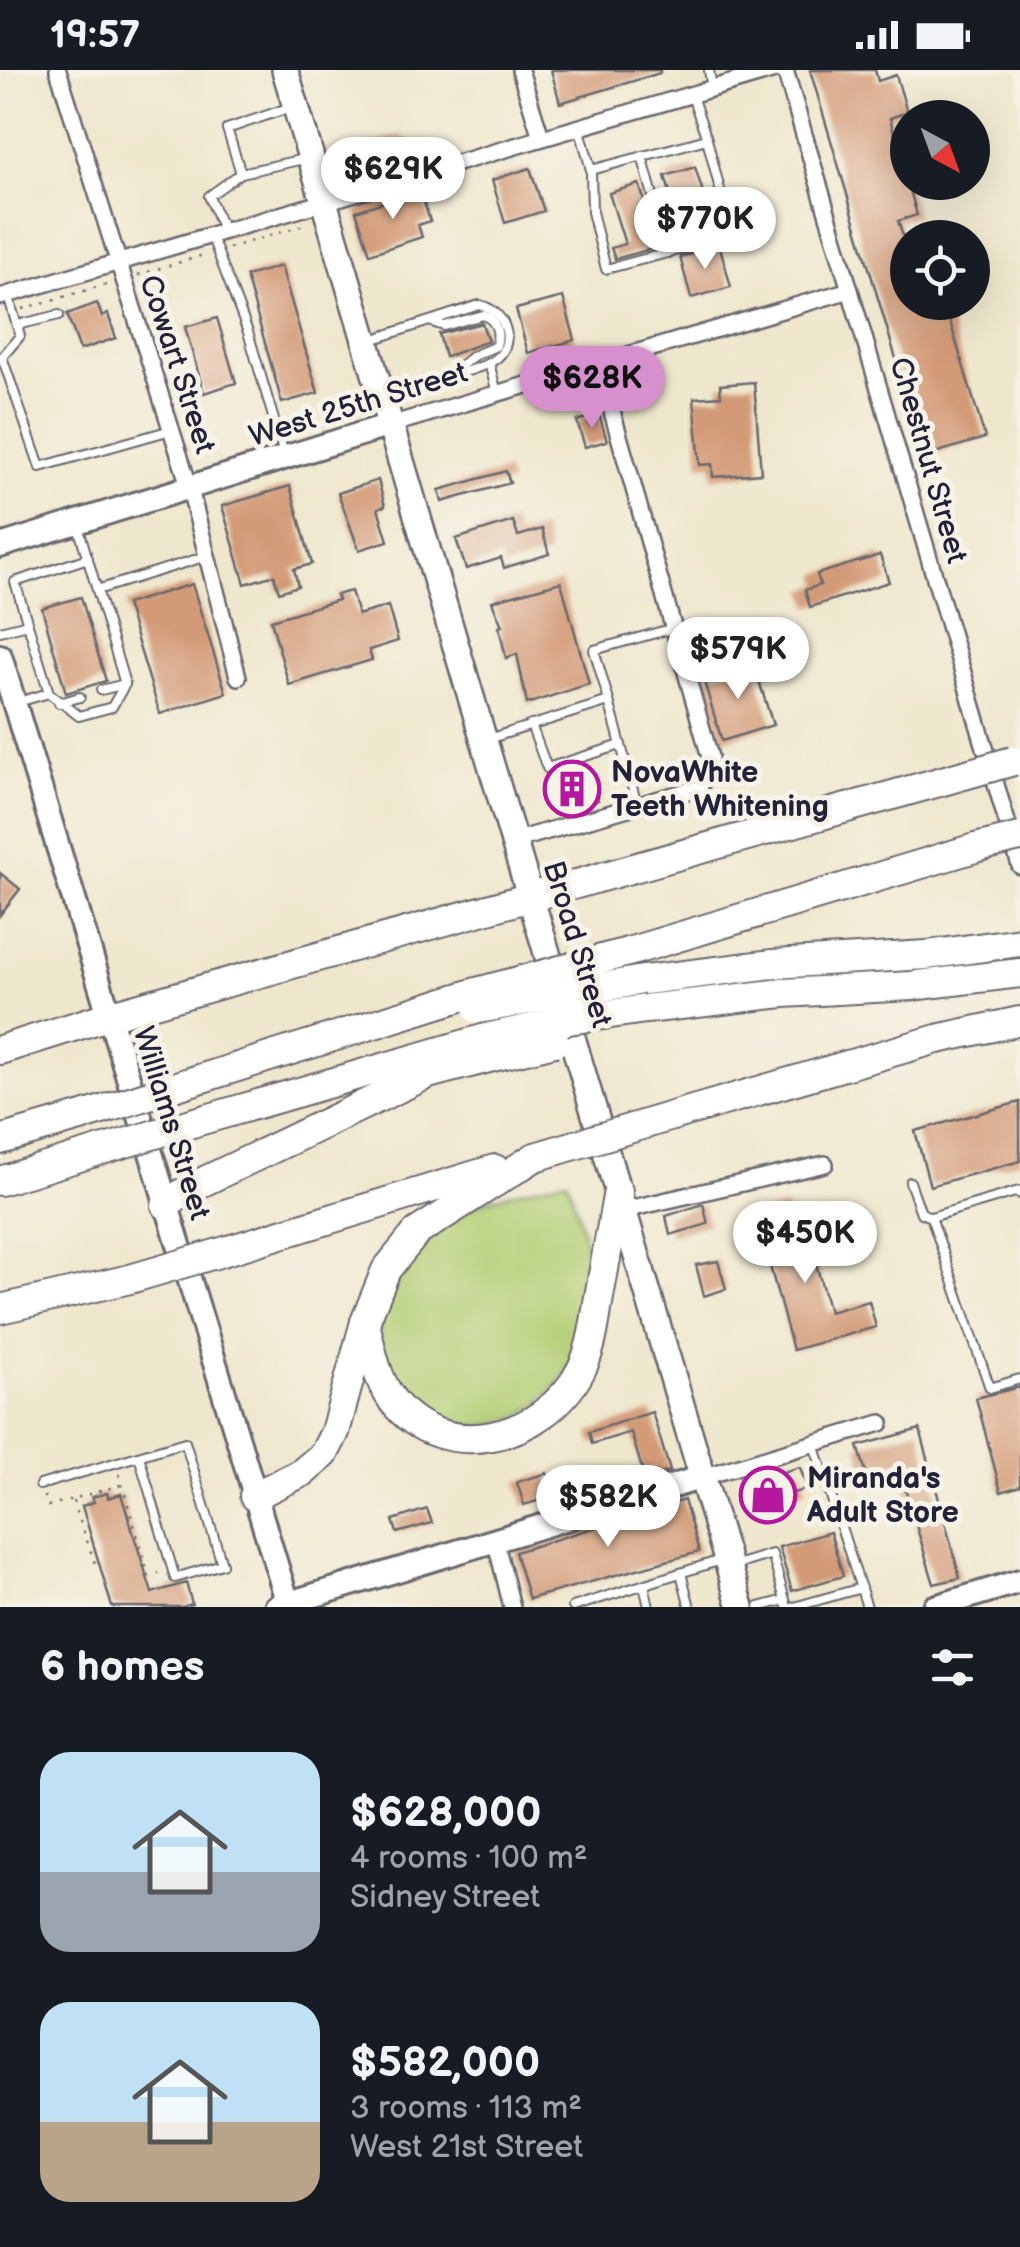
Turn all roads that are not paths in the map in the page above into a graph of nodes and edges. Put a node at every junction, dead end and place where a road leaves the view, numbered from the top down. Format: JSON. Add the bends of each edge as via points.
{"nodes":[{"id":1,"x":58,"y":70,"type":"edge"},
{"id":2,"x":284,"y":70,"type":"edge"},
{"id":3,"x":520,"y":70,"type":"edge"},
{"id":4,"x":709,"y":70,"type":"edge"},
{"id":5,"x":785,"y":70,"type":"edge"},
{"id":6,"x":765,"y":71,"type":"edge"},
{"id":7,"x":712,"y":88,"type":"junction"},
{"id":8,"x":692,"y":94,"type":"junction"},
{"id":9,"x":295,"y":106,"type":"junction"},
{"id":10,"x":579,"y":126,"type":"junction"},
{"id":11,"x":541,"y":138,"type":"junction"},
{"id":12,"x":707,"y":139,"type":"junction"},
{"id":13,"x":642,"y":156,"type":"junction"},
{"id":14,"x":310,"y":157,"type":"junction"},
{"id":15,"x":591,"y":170,"type":"junction"},
{"id":16,"x":241,"y":172,"type":"junction"},
{"id":17,"x":326,"y":209,"type":"junction"},
{"id":18,"x":216,"y":232,"type":"junction"},
{"id":19,"x":669,"y":253,"type":"junction"},
{"id":20,"x":117,"y":262,"type":"junction"},
{"id":21,"x":850,"y":290,"type":"junction"},
{"id":22,"x":4,"y":296,"type":"edge"},
{"id":23,"x":59,"y":314,"type":"dead end"},
{"id":24,"x":429,"y":322,"type":"junction"},
{"id":25,"x":17,"y":325,"type":"junction"},
{"id":26,"x":365,"y":342,"type":"junction"},
{"id":27,"x":598,"y":362,"type":"junction"},
{"id":28,"x":490,"y":363,"type":"junction"},
{"id":29,"x":450,"y":374,"type":"junction"},
{"id":30,"x":380,"y":392,"type":"junction"},
{"id":31,"x":496,"y":392,"type":"junction"},
{"id":32,"x":390,"y":425,"type":"junction"},
{"id":33,"x":171,"y":430,"type":"junction"},
{"id":34,"x":285,"y":458,"type":"junction"},
{"id":35,"x":190,"y":489,"type":"junction"},
{"id":36,"x":78,"y":522,"type":"junction"},
{"id":37,"x":0,"y":546,"type":"edge"},
{"id":38,"x":207,"y":556,"type":"junction"},
{"id":39,"x":88,"y":558,"type":"junction"},
{"id":40,"x":98,"y":590,"type":"junction"},
{"id":41,"x":28,"y":624,"type":"junction"},
{"id":42,"x":674,"y":628,"type":"junction"},
{"id":43,"x":0,"y":631,"type":"edge"},
{"id":44,"x":0,"y":656,"type":"edge"},
{"id":45,"x":238,"y":676,"type":"dead end"},
{"id":46,"x":125,"y":684,"type":"junction"},
{"id":47,"x":101,"y":690,"type":"dead end"},
{"id":48,"x":49,"y":692,"type":"junction"},
{"id":49,"x":80,"y":697,"type":"dead end"},
{"id":50,"x":609,"y":701,"type":"junction"},
{"id":51,"x":14,"y":703,"type":"junction"},
{"id":52,"x":59,"y":703,"type":"junction"},
{"id":53,"x":532,"y":725,"type":"junction"},
{"id":54,"x":484,"y":740,"type":"junction"},
{"id":55,"x":621,"y":745,"type":"junction"},
{"id":56,"x":1018,"y":760,"type":"edge"},
{"id":57,"x":637,"y":805,"type":"junction"},
{"id":58,"x":1020,"y":837,"type":"edge"},
{"id":59,"x":514,"y":840,"type":"junction"},
{"id":60,"x":1020,"y":866,"type":"edge"},
{"id":61,"x":531,"y":899,"type":"junction"},
{"id":62,"x":1020,"y":942,"type":"edge"},
{"id":63,"x":1020,"y":973,"type":"edge"},
{"id":64,"x":476,"y":1001,"type":"junction"},
{"id":65,"x":108,"y":1016,"type":"junction"},
{"id":66,"x":1010,"y":1022,"type":"edge"},
{"id":67,"x":489,"y":1047,"type":"junction"},
{"id":68,"x":0,"y":1050,"type":"edge"},
{"id":69,"x":0,"y":1140,"type":"edge"},
{"id":70,"x":535,"y":1157,"type":"junction"},
{"id":71,"x":824,"y":1164,"type":"dead end"},
{"id":72,"x":0,"y":1181,"type":"edge"},
{"id":73,"x":910,"y":1182,"type":"dead end"},
{"id":74,"x":1020,"y":1194,"type":"edge"},
{"id":75,"x":621,"y":1200,"type":"junction"},
{"id":76,"x":166,"y":1204,"type":"junction"},
{"id":77,"x":931,"y":1217,"type":"junction"},
{"id":78,"x":0,"y":1309,"type":"edge"},
{"id":79,"x":366,"y":1322,"type":"junction"},
{"id":80,"x":1020,"y":1379,"type":"edge"},
{"id":81,"x":881,"y":1424,"type":"dead end"},
{"id":82,"x":814,"y":1444,"type":"junction"},
{"id":83,"x":139,"y":1456,"type":"junction"},
{"id":84,"x":703,"y":1477,"type":"junction"},
{"id":85,"x":40,"y":1485,"type":"road end"},
{"id":86,"x":254,"y":1496,"type":"junction"},
{"id":87,"x":495,"y":1539,"type":"junction"},
{"id":88,"x":728,"y":1563,"type":"junction"},
{"id":89,"x":682,"y":1573,"type":"junction"},
{"id":90,"x":1020,"y":1581,"type":"edge"},
{"id":91,"x":644,"y":1585,"type":"junction"},
{"id":92,"x":861,"y":1588,"type":"junction"},
{"id":93,"x":828,"y":1602,"type":"edge"},
{"id":94,"x":789,"y":1605,"type":"edge"},
{"id":95,"x":284,"y":1606,"type":"edge"},
{"id":96,"x":512,"y":1607,"type":"edge"},
{"id":97,"x":572,"y":1607,"type":"edge"},
{"id":98,"x":650,"y":1607,"type":"edge"},
{"id":99,"x":690,"y":1607,"type":"edge"},
{"id":100,"x":742,"y":1607,"type":"edge"},
{"id":101,"x":760,"y":1607,"type":"edge"},
{"id":102,"x":867,"y":1607,"type":"edge"},
{"id":103,"x":936,"y":1607,"type":"edge"}],
"edges":[{"from":1,"to":20,"type":"street","name":"Cowart Street"},
{"from":2,"to":9,"type":"main road","name":"Broad Street"},
{"from":3,"to":11,"type":"street"},
{"from":4,"to":7,"type":"lane"},
{"from":5,"to":21,"type":"street","name":"Chestnut Street"},
{"from":6,"to":7,"type":"street"},
{"from":7,"to":8,"type":"street"},
{"from":8,"to":10,"type":"street"},
{"from":8,"to":12,"type":"lane"},
{"from":9,"to":14,"type":"main road","name":"Broad Street"},
{"from":9,"to":16,"type":"lane","via":[[228,129]]},
{"from":10,"to":11,"type":"street"},
{"from":10,"to":15,"type":"lane"},
{"from":11,"to":17,"type":"street"},
{"from":12,"to":13,"type":"lane"},
{"from":12,"to":19,"type":"lane","via":[[732,236]]},
{"from":13,"to":15,"type":"lane"},
{"from":13,"to":19,"type":"lane"},
{"from":14,"to":16,"type":"lane"},
{"from":14,"to":17,"type":"main road","name":"Broad Street"},
{"from":15,"to":19,"type":"lane","via":[[592,212],[606,269]]},
{"from":16,"to":18,"type":"lane","via":[[209,196]]},
{"from":17,"to":18,"type":"street"},
{"from":17,"to":26,"type":"main road","name":"Broad Street"},
{"from":18,"to":20,"type":"street"},
{"from":18,"to":34,"type":"lane"},
{"from":20,"to":22,"type":"street"},
{"from":20,"to":33,"type":"street","name":"Cowart Street"},
{"from":21,"to":27,"type":"street","name":"West 25th Street"},
{"from":21,"to":60,"type":"street","name":"Chestnut Street"},
{"from":22,"to":25,"type":"lane"},
{"from":23,"to":25,"type":"lane"},
{"from":24,"to":26,"type":"lane"},
{"from":24,"to":28,"type":"lane","via":[[480,306],[494,311],[508,342]]},
{"from":24,"to":29,"type":"lane","via":[[444,326],[482,315],[498,331],[496,346]]},
{"from":25,"to":33,"type":"lane","via":[[20,336],[2,358],[40,467]]},
{"from":26,"to":30,"type":"main road","name":"Broad Street"},
{"from":27,"to":31,"type":"street","name":"West 25th Street"},
{"from":27,"to":42,"type":"street"},
{"from":28,"to":29,"type":"lane"},
{"from":28,"to":31,"type":"lane"},
{"from":29,"to":30,"type":"lane"},
{"from":30,"to":32,"type":"main road","name":"Broad Street"},
{"from":31,"to":32,"type":"street","name":"West 25th Street"},
{"from":32,"to":34,"type":"street","name":"West 25th Street"},
{"from":32,"to":54,"type":"main road","name":"Broad Street"},
{"from":33,"to":35,"type":"street","name":"Cowart Street"},
{"from":34,"to":35,"type":"street","name":"West 25th Street"},
{"from":35,"to":36,"type":"street","name":"West 25th Street"},
{"from":35,"to":38,"type":"street","name":"Cowart Street"},
{"from":36,"to":37,"type":"street","name":"West 25th Street"},
{"from":36,"to":39,"type":"lane"},
{"from":38,"to":40,"type":"lane"},
{"from":38,"to":45,"type":"street","name":"Cowart Street"},
{"from":39,"to":40,"type":"lane"},
{"from":39,"to":41,"type":"lane","via":[[15,582]]},
{"from":40,"to":46,"type":"lane"},
{"from":41,"to":43,"type":"lane"},
{"from":41,"to":48,"type":"lane"},
{"from":42,"to":50,"type":"lane","via":[[594,650]]},
{"from":42,"to":57,"type":"street","via":[[710,757],[708,774],[698,788]]},
{"from":44,"to":51,"type":"street","name":"Williams Street"},
{"from":46,"to":47,"type":"lane"},
{"from":46,"to":52,"type":"lane","via":[[112,707],[78,716]]},
{"from":48,"to":51,"type":"lane"},
{"from":48,"to":52,"type":"lane"},
{"from":49,"to":52,"type":"lane"},
{"from":50,"to":53,"type":"lane"},
{"from":50,"to":55,"type":"lane"},
{"from":51,"to":65,"type":"street","name":"Williams Street"},
{"from":53,"to":54,"type":"lane"},
{"from":53,"to":55,"type":"lane","via":[[546,768]]},
{"from":54,"to":59,"type":"main road","name":"Broad Street"},
{"from":55,"to":57,"type":"lane"},
{"from":56,"to":61,"type":"highway","bridge":true},
{"from":57,"to":59,"type":"street"},
{"from":58,"to":64,"type":"highway","bridge":true},
{"from":59,"to":61,"type":"main road","name":"Broad Street"},
{"from":61,"to":65,"type":"highway"},
{"from":61,"to":75,"type":"main road","name":"Broad Street"},
{"from":62,"to":64,"type":"highway","bridge":true},
{"from":63,"to":67,"type":"highway","bridge":true,"via":[[568,1020]]},
{"from":64,"to":69,"type":"highway","bridge":true},
{"from":65,"to":68,"type":"highway"},
{"from":65,"to":76,"type":"street","name":"Williams Street"},
{"from":66,"to":70,"type":"highway","bridge":true},
{"from":67,"to":72,"type":"highway","bridge":true,"via":[[192,1123]]},
{"from":67,"to":76,"type":"highway"},
{"from":70,"to":78,"type":"highway","bridge":true,"via":[[130,1279]]},
{"from":70,"to":79,"type":"highway","via":[[416,1232],[386,1270]]},
{"from":71,"to":75,"type":"street"},
{"from":73,"to":77,"type":"lane","via":[[921,1213]]},
{"from":74,"to":77,"type":"lane"},
{"from":75,"to":79,"type":"highway","via":[[580,1372],[560,1400],[528,1425],[494,1439],[436,1432],[411,1419],[374,1364]]},
{"from":75,"to":84,"type":"main road","name":"Broad Street"},
{"from":76,"to":86,"type":"street","name":"Williams Street"},
{"from":77,"to":80,"type":"lane","via":[[990,1388]]},
{"from":79,"to":86,"type":"highway","via":[[324,1454],[304,1472]]},
{"from":81,"to":82,"type":"street"},
{"from":82,"to":84,"type":"street"},
{"from":82,"to":92,"type":"lane"},
{"from":83,"to":83,"type":"lane","via":[[175,1578],[222,1564],[185,1442]]},
{"from":83,"to":85,"type":"lane"},
{"from":84,"to":87,"type":"street"},
{"from":84,"to":88,"type":"main road","name":"Broad Street"},
{"from":86,"to":95,"type":"street","name":"Williams Street"},
{"from":87,"to":95,"type":"street"},
{"from":87,"to":96,"type":"street"},
{"from":88,"to":89,"type":"lane"},
{"from":88,"to":94,"type":"lane","via":[[772,1554]]},
{"from":88,"to":100,"type":"main road","name":"Broad Street"},
{"from":89,"to":91,"type":"lane"},
{"from":89,"to":99,"type":"lane"},
{"from":90,"to":103,"type":"street"},
{"from":91,"to":97,"type":"lane"},
{"from":91,"to":98,"type":"lane"},
{"from":92,"to":93,"type":"lane"},
{"from":92,"to":102,"type":"lane"},
{"from":93,"to":94,"type":"lane"},
{"from":94,"to":101,"type":"lane"}]}
